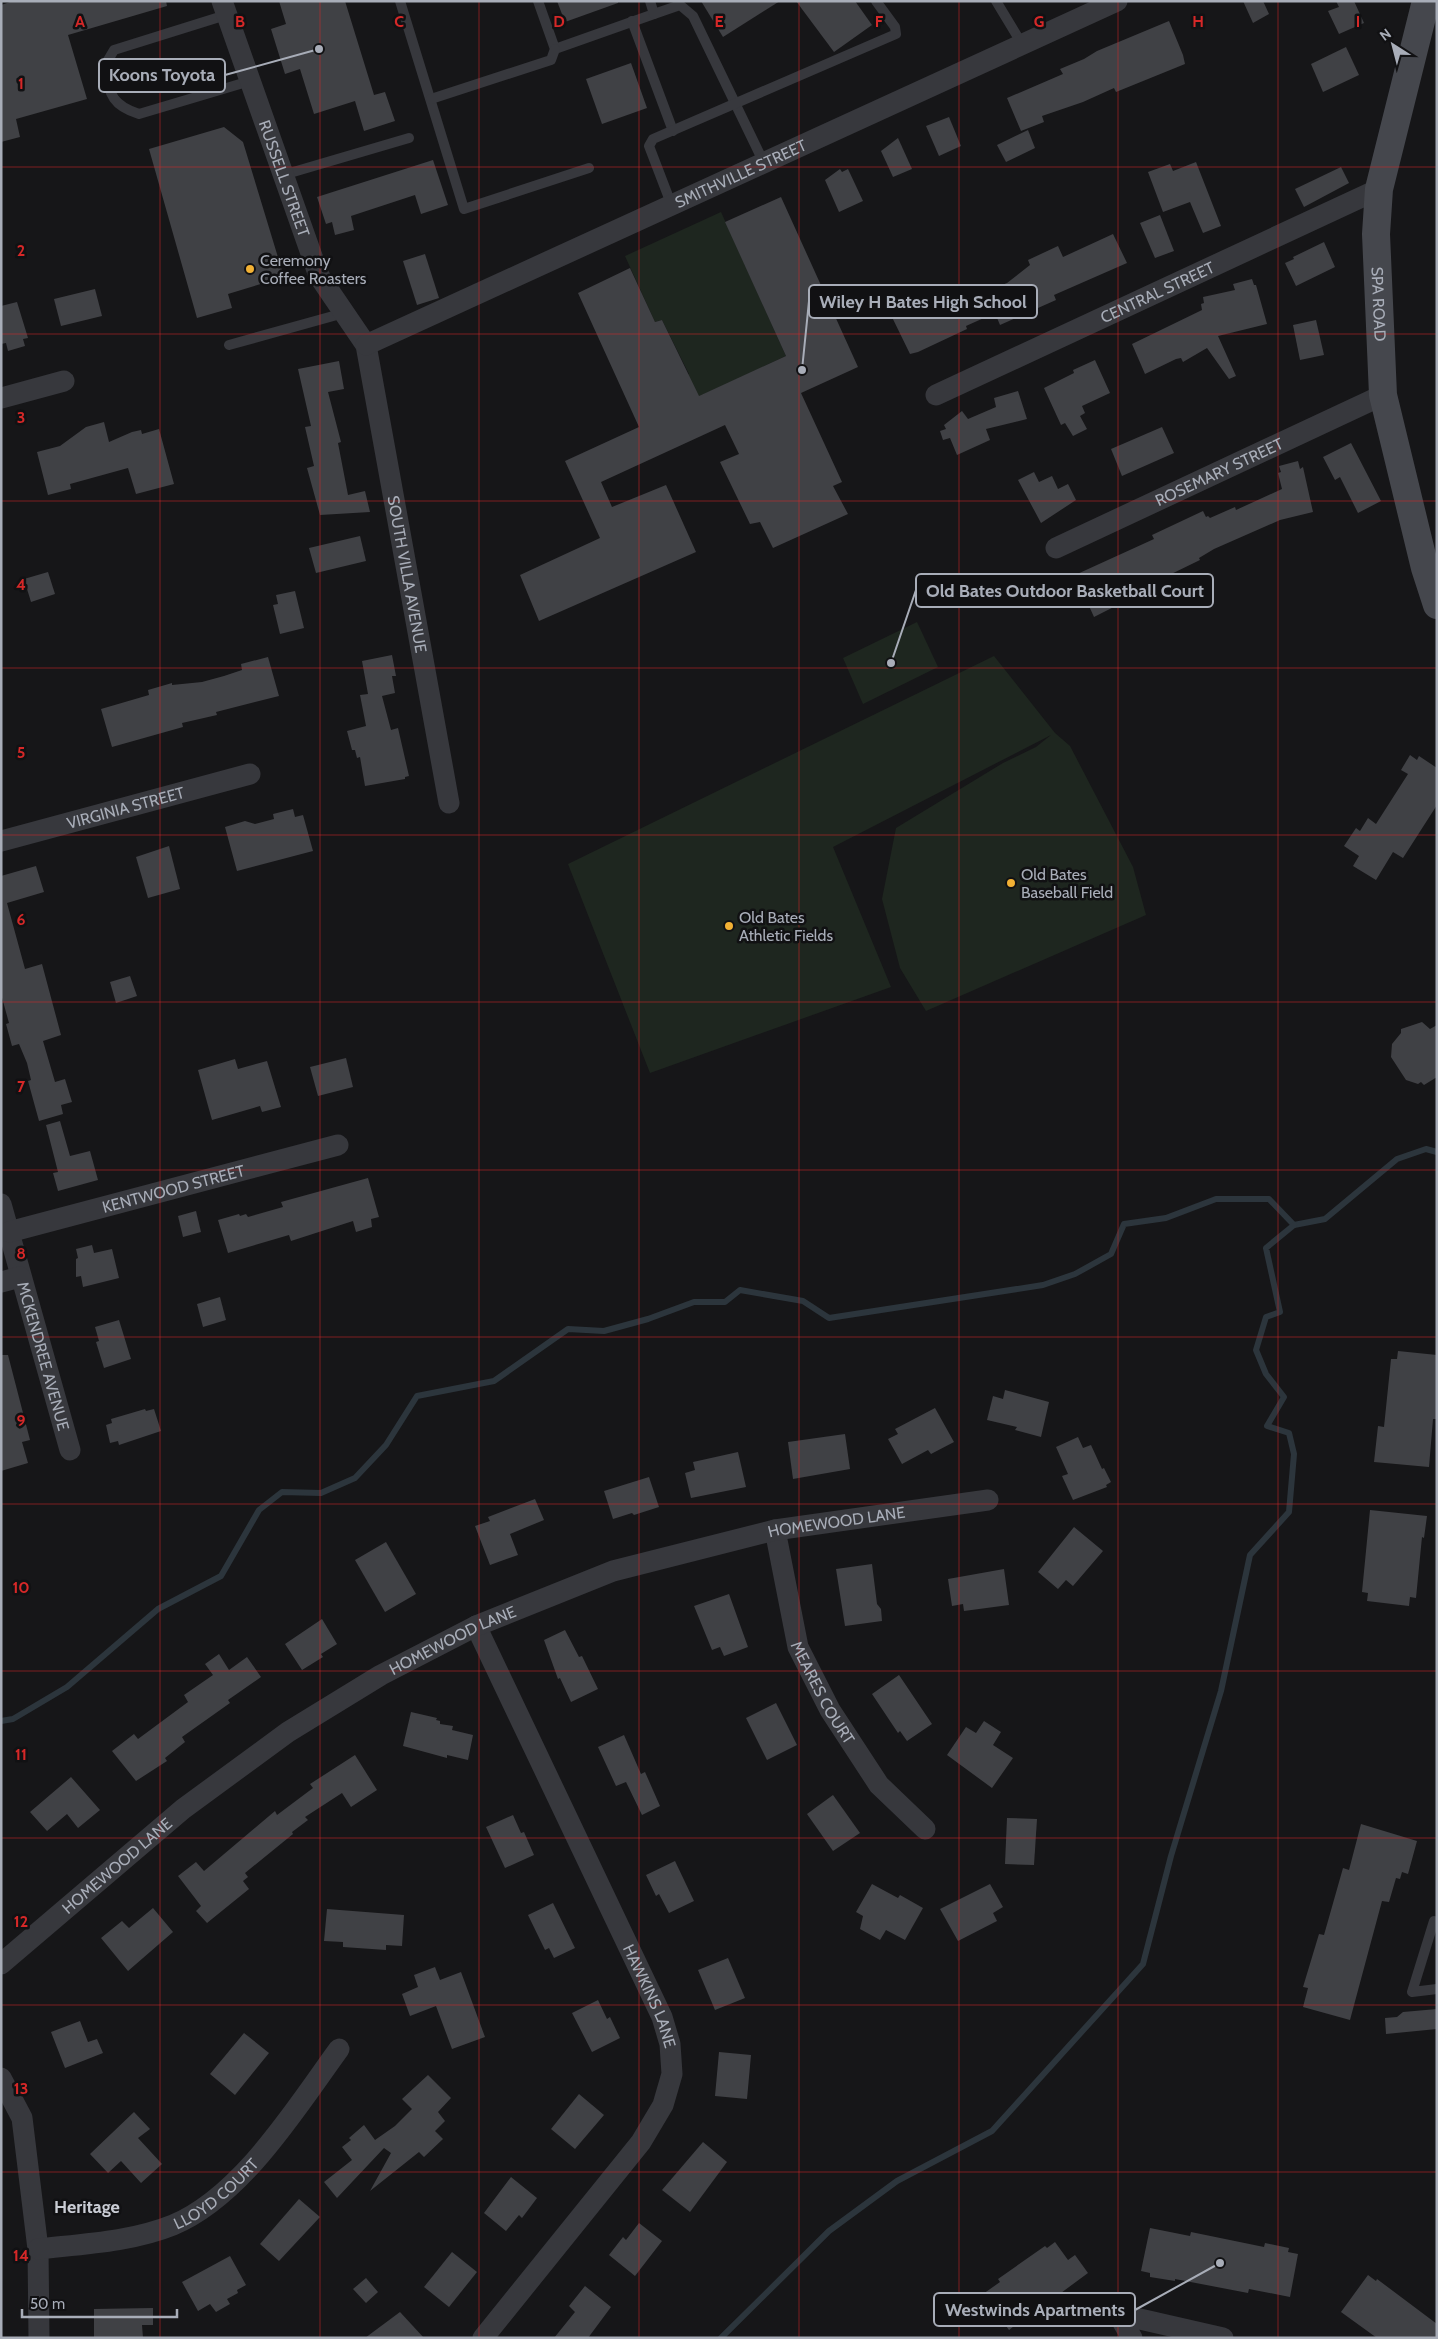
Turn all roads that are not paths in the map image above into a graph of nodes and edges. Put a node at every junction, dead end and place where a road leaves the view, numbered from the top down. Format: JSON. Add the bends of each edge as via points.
{"nodes":[{"id":1,"x":400,"y":1,"type":"edge"},
{"id":2,"x":538,"y":1,"type":"edge"},
{"id":3,"x":650,"y":1,"type":"edge"},
{"id":4,"x":876,"y":1,"type":"edge"},
{"id":5,"x":996,"y":1,"type":"edge"},
{"id":6,"x":1117,"y":1,"type":"edge"},
{"id":7,"x":1426,"y":1,"type":"edge"},
{"id":8,"x":224,"y":8,"type":"edge"},
{"id":9,"x":654,"y":14,"type":"junction"},
{"id":10,"x":632,"y":21,"type":"junction"},
{"id":11,"x":1022,"y":44,"type":"junction"},
{"id":12,"x":555,"y":49,"type":"junction"},
{"id":13,"x":250,"y":81,"type":"junction"},
{"id":14,"x":431,"y":99,"type":"junction"},
{"id":15,"x":735,"y":104,"type":"junction"},
{"id":16,"x":673,"y":130,"type":"junction"},
{"id":17,"x":409,"y":138,"type":"dead end"},
{"id":18,"x":764,"y":163,"type":"junction"},
{"id":19,"x":589,"y":168,"type":"dead end"},
{"id":20,"x":283,"y":175,"type":"junction"},
{"id":21,"x":1379,"y":189,"type":"junction"},
{"id":22,"x":672,"y":206,"type":"junction"},
{"id":23,"x":344,"y":313,"type":"junction"},
{"id":24,"x":229,"y":345,"type":"dead end"},
{"id":25,"x":366,"y":345,"type":"junction"},
{"id":26,"x":64,"y":381,"type":"dead end"},
{"id":27,"x":1383,"y":395,"type":"junction"},
{"id":28,"x":936,"y":396,"type":"dead end"},
{"id":29,"x":1,"y":398,"type":"edge"},
{"id":30,"x":1056,"y":548,"type":"dead end"},
{"id":31,"x":1432,"y":574,"type":"edge"},
{"id":32,"x":1437,"y":605,"type":"edge"},
{"id":33,"x":250,"y":774,"type":"dead end"},
{"id":34,"x":449,"y":803,"type":"dead end"},
{"id":35,"x":1,"y":841,"type":"edge"},
{"id":36,"x":338,"y":1144,"type":"dead end"},
{"id":37,"x":1,"y":1204,"type":"edge"},
{"id":38,"x":8,"y":1232,"type":"junction"},
{"id":39,"x":11,"y":1279,"type":"edge"},
{"id":40,"x":70,"y":1450,"type":"dead end"},
{"id":41,"x":988,"y":1500,"type":"dead end"},
{"id":42,"x":775,"y":1530,"type":"junction"},
{"id":43,"x":476,"y":1626,"type":"junction"},
{"id":44,"x":925,"y":1829,"type":"dead end"},
{"id":45,"x":1437,"y":1922,"type":"edge"},
{"id":46,"x":1,"y":1964,"type":"edge"},
{"id":47,"x":1437,"y":1989,"type":"edge"},
{"id":48,"x":339,"y":2049,"type":"dead end"},
{"id":49,"x":1,"y":2078,"type":"edge"},
{"id":50,"x":38,"y":2249,"type":"junction"},
{"id":51,"x":39,"y":2338,"type":"edge"},
{"id":52,"x":483,"y":2338,"type":"edge"},
{"id":53,"x":1132,"y":2338,"type":"edge"},
{"id":54,"x":1222,"y":2338,"type":"edge"}],
"edges":[{"from":1,"to":14,"type":"lane"},
{"from":2,"to":12,"type":"lane"},
{"from":3,"to":9,"type":"lane"},
{"from":4,"to":15,"type":"lane","via":[[896,34]]},
{"from":5,"to":11,"type":"lane"},
{"from":6,"to":11,"type":"street","name":"SMITHVILLE STREET"},
{"from":7,"to":21,"type":"main road","name":"SPA ROAD"},
{"from":8,"to":13,"type":"street","name":"RUSSELL STREET"},
{"from":8,"to":13,"type":"lane","via":[[114,50],[104,67],[112,96],[122,109],[139,114]]},
{"from":9,"to":10,"type":"lane"},
{"from":9,"to":15,"type":"lane","via":[[680,4],[693,16]]},
{"from":10,"to":12,"type":"lane"},
{"from":10,"to":16,"type":"lane"},
{"from":11,"to":18,"type":"street","name":"SMITHVILLE STREET"},
{"from":12,"to":14,"type":"lane","via":[[551,60]]},
{"from":13,"to":20,"type":"street","name":"RUSSELL STREET"},
{"from":14,"to":19,"type":"lane","via":[[464,208]]},
{"from":15,"to":16,"type":"lane"},
{"from":15,"to":18,"type":"lane"},
{"from":16,"to":22,"type":"lane","via":[[653,139],[649,146]]},
{"from":17,"to":20,"type":"lane"},
{"from":18,"to":22,"type":"street","name":"SMITHVILLE STREET"},
{"from":20,"to":23,"type":"street","name":"RUSSELL STREET","via":[[319,276]]},
{"from":21,"to":27,"type":"main road","name":"SPA ROAD","via":[[1376,234]]},
{"from":21,"to":28,"type":"street","name":"CENTRAL STREET"},
{"from":22,"to":25,"type":"street","name":"SMITHVILLE STREET"},
{"from":23,"to":24,"type":"lane"},
{"from":23,"to":25,"type":"street","name":"RUSSELL STREET"},
{"from":25,"to":34,"type":"street","name":"SOUTH VILLA AVENUE"},
{"from":26,"to":29,"type":"street"},
{"from":27,"to":30,"type":"street","name":"ROSEMARY STREET"},
{"from":27,"to":31,"type":"main road","name":"SPA ROAD"},
{"from":31,"to":32,"type":"main road","name":"SPA ROAD"},
{"from":33,"to":35,"type":"street","name":"VIRGINIA STREET"},
{"from":36,"to":38,"type":"street","name":"KENTWOOD STREET"},
{"from":37,"to":38,"type":"street","name":"MCKENDREE AVENUE"},
{"from":38,"to":39,"type":"street","name":"MCKENDREE AVENUE"},
{"from":39,"to":40,"type":"street","name":"MCKENDREE AVENUE"},
{"from":41,"to":42,"type":"street","name":"HOMEWOOD LANE"},
{"from":42,"to":43,"type":"street","name":"HOMEWOOD LANE","via":[[613,1571]]},
{"from":42,"to":44,"type":"street","name":"MEARES COURT","via":[[798,1647],[830,1710],[879,1784]]},
{"from":43,"to":46,"type":"street","name":"HOMEWOOD LANE","via":[[381,1675],[288,1732],[183,1809]]},
{"from":43,"to":52,"type":"street","name":"HAWKINS LANE","via":[[662,2017],[670,2044],[672,2074],[663,2105],[641,2142]]},
{"from":45,"to":47,"type":"lane","via":[[1434,1921],[1412,1992]]},
{"from":48,"to":50,"type":"street","name":"LLOYD COURT","via":[[292,2115],[239,2178],[214,2202],[174,2224],[136,2236]]},
{"from":49,"to":50,"type":"street","via":[[22,2118]]},
{"from":50,"to":51,"type":"street"},
{"from":53,"to":54,"type":"street","via":[[1118,2314]]}]}
